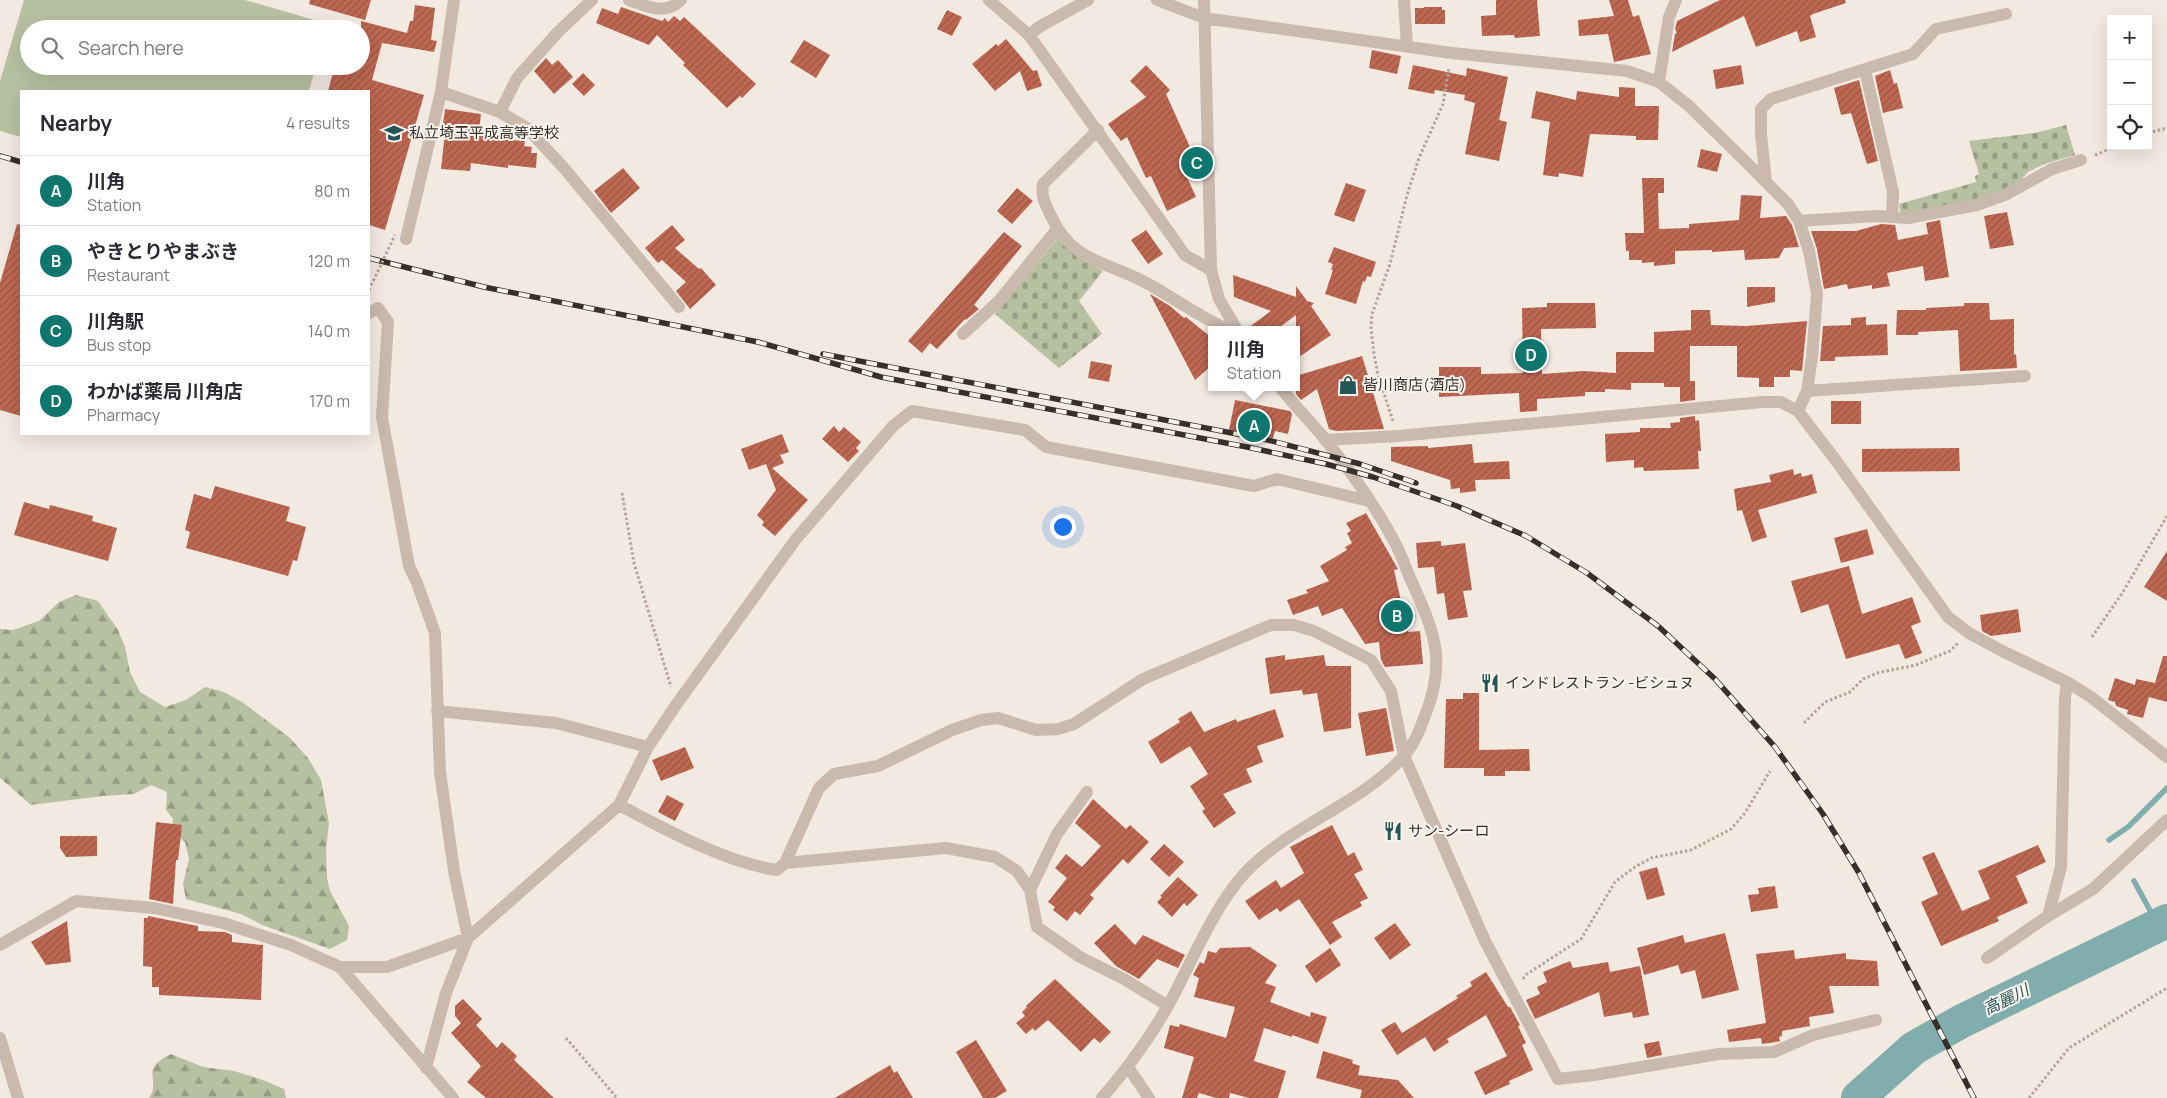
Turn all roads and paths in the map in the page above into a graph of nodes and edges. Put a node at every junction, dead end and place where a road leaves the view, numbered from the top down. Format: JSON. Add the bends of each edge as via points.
{"nodes":[{"id":1,"x":454,"y":0,"type":"edge"},
{"id":2,"x":592,"y":0,"type":"edge"},
{"id":3,"x":629,"y":0,"type":"edge"},
{"id":4,"x":681,"y":0,"type":"edge"},
{"id":5,"x":989,"y":0,"type":"edge"},
{"id":6,"x":1088,"y":0,"type":"edge"},
{"id":7,"x":1157,"y":0,"type":"edge"},
{"id":8,"x":1204,"y":0,"type":"edge"},
{"id":9,"x":1404,"y":0,"type":"edge"},
{"id":10,"x":1676,"y":0,"type":"edge"},
{"id":11,"x":2006,"y":14,"type":"dead end"},
{"id":12,"x":1204,"y":18,"type":"junction"},
{"id":13,"x":1029,"y":35,"type":"junction"},
{"id":14,"x":1407,"y":46,"type":"junction"},
{"id":15,"x":1452,"y":53,"type":"junction"},
{"id":16,"x":1865,"y":70,"type":"junction"},
{"id":17,"x":1659,"y":82,"type":"junction"},
{"id":18,"x":441,"y":92,"type":"junction"},
{"id":19,"x":500,"y":112,"type":"junction"},
{"id":20,"x":2167,"y":128,"type":"edge"},
{"id":21,"x":1098,"y":130,"type":"junction"},
{"id":22,"x":2152,"y":132,"type":"edge"},
{"id":23,"x":2107,"y":150,"type":"edge"},
{"id":24,"x":2080,"y":160,"type":"joint"},
{"id":25,"x":1766,"y":182,"type":"junction"},
{"id":26,"x":1892,"y":217,"type":"junction"},
{"id":27,"x":1799,"y":220,"type":"junction"},
{"id":28,"x":1057,"y":229,"type":"junction"},
{"id":29,"x":400,"y":237,"type":"joint"},
{"id":30,"x":1211,"y":270,"type":"junction"},
{"id":31,"x":370,"y":288,"type":"edge"},
{"id":32,"x":680,"y":307,"type":"dead end"},
{"id":33,"x":370,"y":312,"type":"edge"},
{"id":34,"x":1221,"y":326,"type":"edge"},
{"id":35,"x":1236,"y":326,"type":"edge"},
{"id":36,"x":963,"y":334,"type":"dead end"},
{"id":37,"x":2025,"y":376,"type":"dead end"},
{"id":38,"x":1283,"y":391,"type":"edge"},
{"id":39,"x":1807,"y":391,"type":"junction"},
{"id":40,"x":1798,"y":410,"type":"junction"},
{"id":41,"x":1398,"y":436,"type":"junction"},
{"id":42,"x":1325,"y":440,"type":"junction"},
{"id":43,"x":622,"y":493,"type":"dead end"},
{"id":44,"x":1369,"y":500,"type":"junction"},
{"id":45,"x":2167,"y":516,"type":"edge"},
{"id":46,"x":1969,"y":633,"type":"junction"},
{"id":47,"x":2092,"y":637,"type":"dead end"},
{"id":48,"x":2067,"y":682,"type":"junction"},
{"id":49,"x":676,"y":705,"type":"junction"},
{"id":50,"x":437,"y":711,"type":"junction"},
{"id":51,"x":1804,"y":724,"type":"dead end"},
{"id":52,"x":648,"y":747,"type":"junction"},
{"id":53,"x":1404,"y":756,"type":"junction"},
{"id":54,"x":2167,"y":757,"type":"edge"},
{"id":55,"x":1770,"y":771,"type":"dead end"},
{"id":56,"x":1087,"y":792,"type":"dead end"},
{"id":57,"x":619,"y":805,"type":"junction"},
{"id":58,"x":2167,"y":820,"type":"edge"},
{"id":59,"x":785,"y":864,"type":"junction"},
{"id":60,"x":1030,"y":890,"type":"junction"},
{"id":61,"x":2048,"y":916,"type":"junction"},
{"id":62,"x":468,"y":938,"type":"junction"},
{"id":63,"x":0,"y":945,"type":"edge"},
{"id":64,"x":1987,"y":958,"type":"dead end"},
{"id":65,"x":340,"y":967,"type":"junction"},
{"id":66,"x":2167,"y":988,"type":"edge"},
{"id":67,"x":1512,"y":992,"type":"junction"},
{"id":68,"x":1168,"y":1006,"type":"junction"},
{"id":69,"x":1876,"y":1020,"type":"dead end"},
{"id":70,"x":0,"y":1038,"type":"edge"},
{"id":71,"x":566,"y":1038,"type":"dead end"},
{"id":72,"x":426,"y":1068,"type":"junction"},
{"id":73,"x":1128,"y":1068,"type":"junction"},
{"id":74,"x":18,"y":1098,"type":"edge"},
{"id":75,"x":453,"y":1098,"type":"edge"},
{"id":76,"x":617,"y":1098,"type":"edge"},
{"id":77,"x":1102,"y":1098,"type":"edge"},
{"id":78,"x":1149,"y":1098,"type":"edge"},
{"id":79,"x":2029,"y":1098,"type":"edge"}],
"edges":[{"from":1,"to":18,"type":"street"},
{"from":2,"to":19,"type":"street","via":[[517,78]]},
{"from":3,"to":4,"type":"street","via":[[656,9],[675,6]]},
{"from":5,"to":13,"type":"street"},
{"from":6,"to":13,"type":"street"},
{"from":7,"to":12,"type":"street"},
{"from":8,"to":12,"type":"street"},
{"from":9,"to":14,"type":"street"},
{"from":10,"to":17,"type":"street","via":[[1669,17]]},
{"from":11,"to":16,"type":"street","via":[[1936,29],[1913,54]]},
{"from":12,"to":14,"type":"street"},
{"from":12,"to":30,"type":"street"},
{"from":13,"to":21,"type":"street"},
{"from":14,"to":15,"type":"street"},
{"from":15,"to":17,"type":"street","via":[[1627,71]]},
{"from":15,"to":41,"type":"path","via":[[1443,104],[1418,158],[1390,264],[1372,314],[1377,368]]},
{"from":16,"to":25,"type":"street","via":[[1771,99],[1761,109]]},
{"from":16,"to":26,"type":"street","via":[[1893,192]]},
{"from":17,"to":25,"type":"street","via":[[1689,106]]},
{"from":18,"to":19,"type":"street"},
{"from":18,"to":29,"type":"street"},
{"from":19,"to":32,"type":"street","via":[[527,128],[564,168]]},
{"from":20,"to":22,"type":"path"},
{"from":21,"to":28,"type":"street","via":[[1043,184],[1041,195]]},
{"from":21,"to":30,"type":"street","via":[[1185,255]]},
{"from":23,"to":24,"type":"path"},
{"from":24,"to":26,"type":"street","via":[[2052,169],[2007,194],[1977,205],[1908,218]]},
{"from":25,"to":27,"type":"street"},
{"from":26,"to":27,"type":"street"},
{"from":27,"to":39,"type":"street","via":[[1817,294]]},
{"from":28,"to":34,"type":"street","via":[[1078,252],[1151,285]]},
{"from":28,"to":36,"type":"street","via":[[999,301]]},
{"from":29,"to":31,"type":"path","bridge":true},
{"from":30,"to":35,"type":"street","via":[[1219,299]]},
{"from":33,"to":50,"type":"street","via":[[378,308],[388,322],[382,417],[409,566],[435,633]]},
{"from":37,"to":39,"type":"street"},
{"from":38,"to":42,"type":"street"},
{"from":39,"to":40,"type":"street"},
{"from":40,"to":41,"type":"street","via":[[1781,402],[1763,402]]},
{"from":40,"to":46,"type":"street","via":[[1937,603],[1948,617]]},
{"from":41,"to":42,"type":"street"},
{"from":42,"to":44,"type":"street"},
{"from":43,"to":49,"type":"path","via":[[634,563]]},
{"from":44,"to":49,"type":"street","via":[[1277,479],[1254,486],[1046,447],[1025,430],[912,411],[892,426],[796,539]]},
{"from":44,"to":53,"type":"street","via":[[1394,541],[1433,633],[1436,680],[1418,734]]},
{"from":45,"to":47,"type":"path","via":[[2123,592]]},
{"from":46,"to":48,"type":"street"},
{"from":46,"to":51,"type":"path","via":[[1950,651],[1916,665],[1877,673],[1863,680],[1850,692],[1825,702]]},
{"from":48,"to":54,"type":"street"},
{"from":48,"to":61,"type":"street","via":[[2061,867]]},
{"from":49,"to":52,"type":"street"},
{"from":50,"to":52,"type":"street","via":[[556,723]]},
{"from":50,"to":62,"type":"street","via":[[440,772],[454,871]]},
{"from":52,"to":57,"type":"street"},
{"from":53,"to":59,"type":"street","via":[[1391,691],[1371,660],[1314,631],[1294,625],[1271,625],[1143,680],[1074,724],[1036,730],[998,718],[981,720],[952,730],[878,766],[834,774],[819,788]]},
{"from":53,"to":67,"type":"street","via":[[1485,941]]},
{"from":53,"to":68,"type":"street","via":[[1361,793],[1277,846],[1244,874],[1217,913]]},
{"from":55,"to":67,"type":"path","via":[[1745,813],[1731,829],[1691,850],[1651,858],[1635,867],[1615,882],[1581,939],[1527,974]]},
{"from":56,"to":60,"type":"street","via":[[1057,834]]},
{"from":57,"to":59,"type":"street","via":[[688,840],[754,865],[777,870]]},
{"from":57,"to":62,"type":"street"},
{"from":58,"to":61,"type":"street","via":[[2093,889]]},
{"from":59,"to":60,"type":"street","via":[[946,848],[995,857],[1017,871]]},
{"from":60,"to":68,"type":"street","via":[[1037,927],[1080,957]]},
{"from":61,"to":64,"type":"street"},
{"from":62,"to":65,"type":"street","via":[[387,967]]},
{"from":62,"to":72,"type":"street","via":[[446,993]]},
{"from":63,"to":65,"type":"street","via":[[76,900],[154,908],[223,923],[290,945]]},
{"from":65,"to":72,"type":"street"},
{"from":66,"to":79,"type":"path","via":[[2069,1048]]},
{"from":67,"to":69,"type":"street","via":[[1558,1079],[1719,1054],[1774,1052],[1813,1034]]},
{"from":68,"to":73,"type":"street"},
{"from":70,"to":74,"type":"street"},
{"from":71,"to":76,"type":"path"},
{"from":72,"to":75,"type":"street"},
{"from":73,"to":77,"type":"street"},
{"from":73,"to":78,"type":"street"}]}
